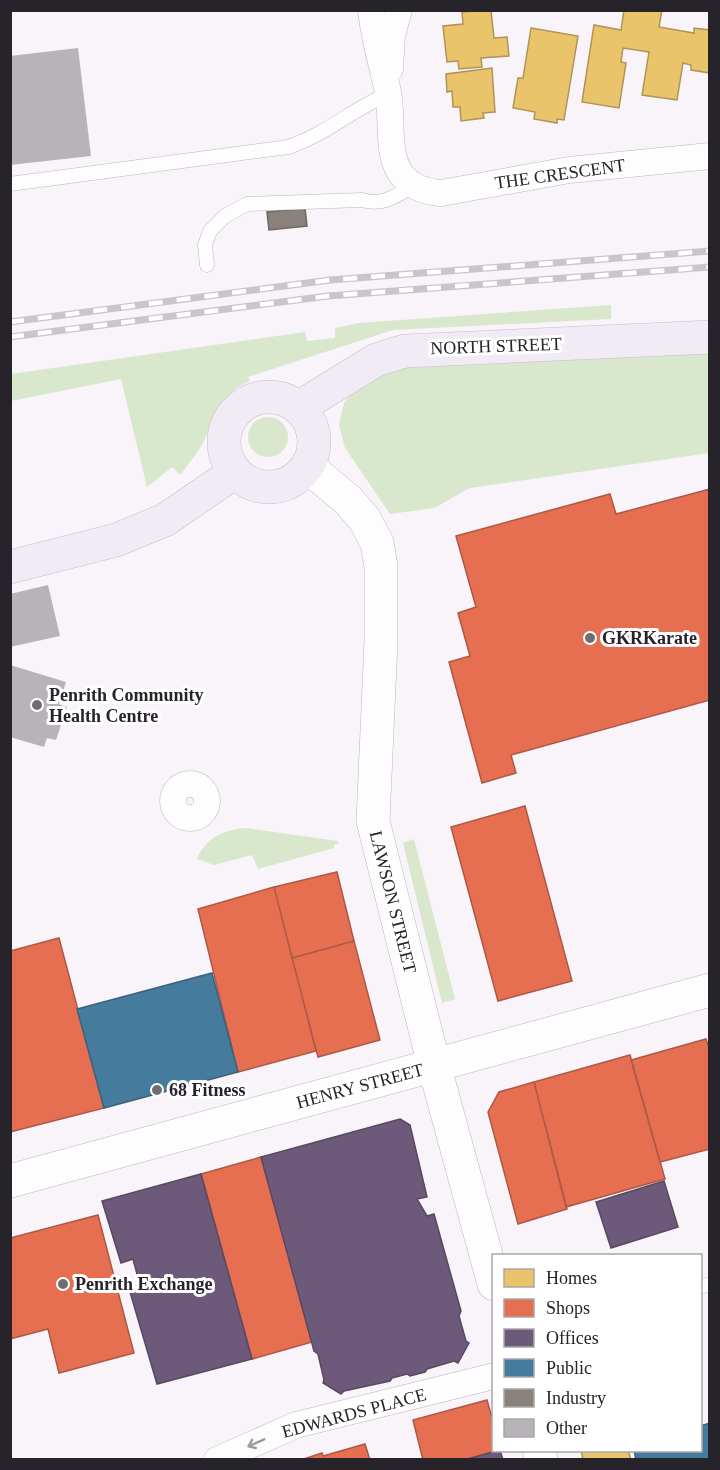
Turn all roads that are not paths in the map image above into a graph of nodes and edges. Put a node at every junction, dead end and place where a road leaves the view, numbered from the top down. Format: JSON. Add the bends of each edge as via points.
{"nodes":[{"id":1,"x":371,"y":10,"type":"edge"},
{"id":2,"x":399,"y":10,"type":"edge"},
{"id":3,"x":388,"y":93,"type":"junction"},
{"id":4,"x":710,"y":156,"type":"edge"},
{"id":5,"x":10,"y":184,"type":"edge"},
{"id":6,"x":413,"y":186,"type":"junction"},
{"id":7,"x":207,"y":265,"type":"dead end"},
{"id":8,"x":710,"y":337,"type":"edge"},
{"id":9,"x":298,"y":408,"type":"junction"},
{"id":10,"x":307,"y":466,"type":"junction"},
{"id":11,"x":235,"y":472,"type":"junction"},
{"id":12,"x":10,"y":567,"type":"edge"},
{"id":13,"x":710,"y":990,"type":"edge"},
{"id":14,"x":434,"y":1065,"type":"junction"},
{"id":15,"x":10,"y":1181,"type":"edge"},
{"id":16,"x":492,"y":1277,"type":"edge"},
{"id":17,"x":492,"y":1376,"type":"edge"},
{"id":18,"x":217,"y":1460,"type":"edge"}],
"edges":[{"from":1,"to":3,"type":"street"},
{"from":2,"to":3,"type":"street","via":[[392,35]]},
{"from":3,"to":5,"type":"lane","via":[[317,136],[288,147]]},
{"from":3,"to":6,"type":"street","via":[[398,168]]},
{"from":4,"to":6,"type":"street","name":"THE CRESCENT","via":[[569,171],[441,193]]},
{"from":6,"to":7,"type":"lane","via":[[375,204],[362,200],[247,204],[225,216],[210,231],[205,245]]},
{"from":8,"to":9,"type":"highway","name":"NORTH STREET","via":[[405,351],[376,360]]},
{"from":9,"to":10,"type":"highway","via":[[306,417],[314,442]]},
{"from":9,"to":11,"type":"highway","via":[[270,397],[242,406],[232,416],[225,430],[224,445]]},
{"from":10,"to":11,"type":"highway","via":[[286,484],[272,487],[259,486]]},
{"from":10,"to":14,"type":"street","name":"LAWSON STREET","via":[[349,501],[377,543],[381,631],[373,820]]},
{"from":11,"to":12,"type":"highway","via":[[155,524],[116,540]]},
{"from":13,"to":14,"type":"street","name":"HENRY STREET"},
{"from":14,"to":15,"type":"street","name":"HENRY STREET"},
{"from":14,"to":16,"type":"street","name":"LAWSON STREET"},
{"from":17,"to":18,"type":"street","name":"EDWARDS PLACE","one_way":true,"via":[[296,1425]]}]}
